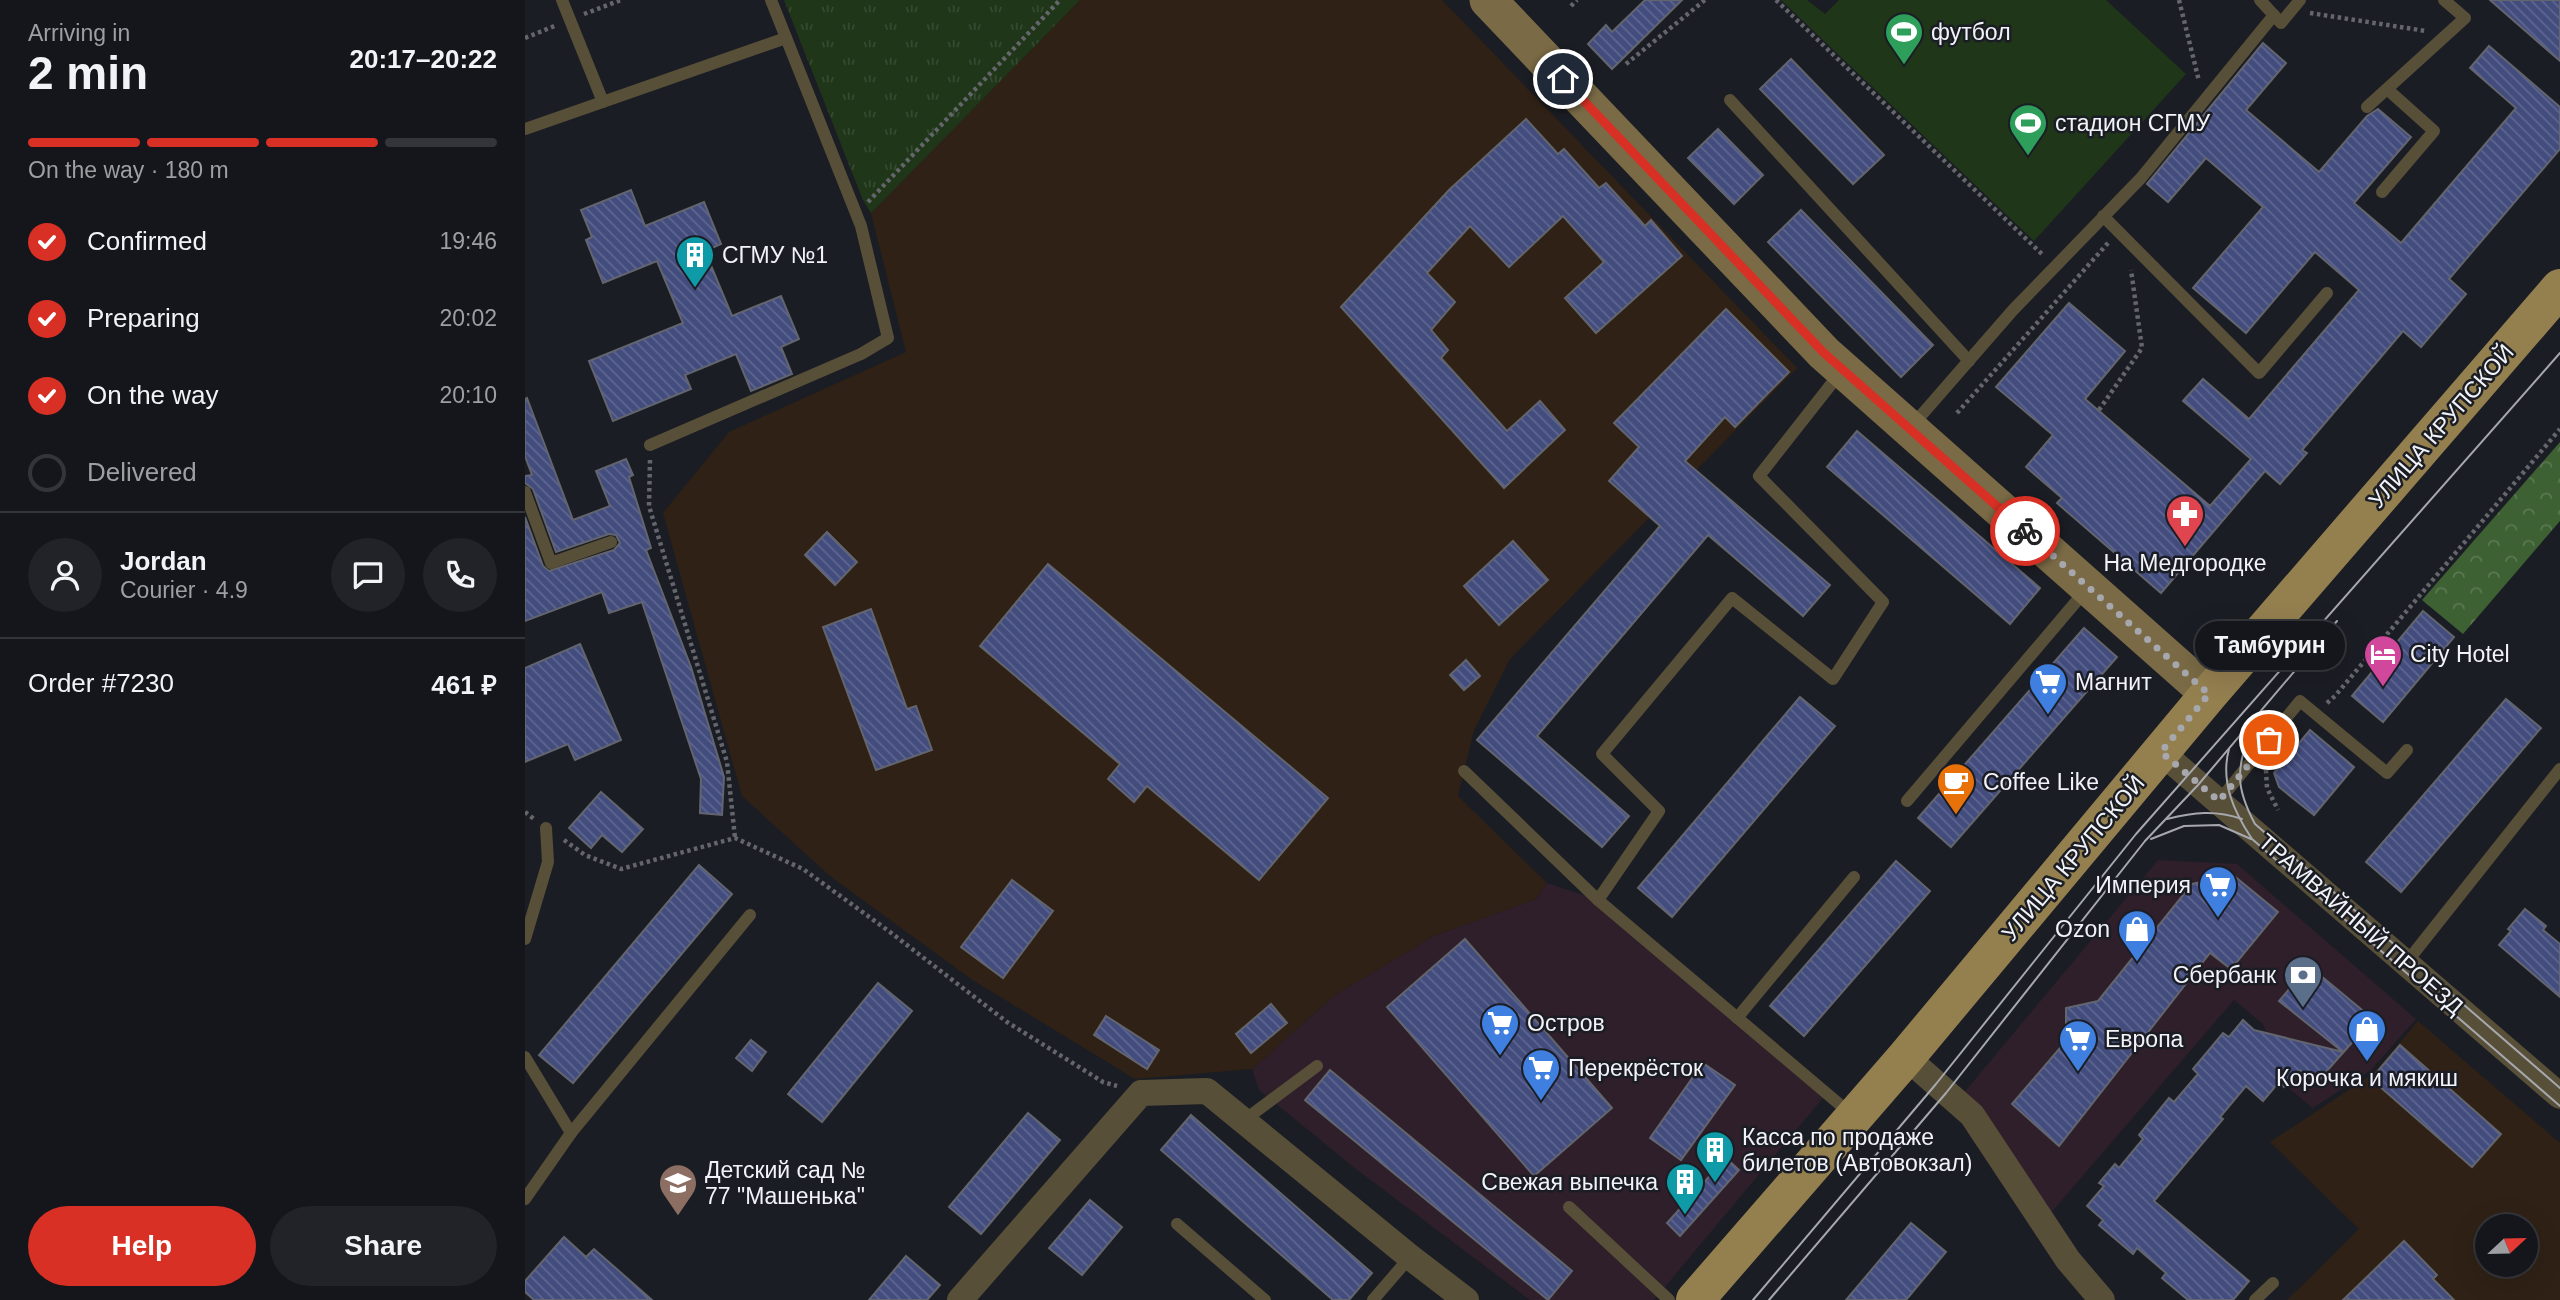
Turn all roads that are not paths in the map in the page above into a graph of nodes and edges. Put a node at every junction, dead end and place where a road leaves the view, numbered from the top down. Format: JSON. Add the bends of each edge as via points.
{"nodes":[{"id":1,"x":562,"y":0,"type":"edge"},
{"id":2,"x":771,"y":0,"type":"edge"},
{"id":3,"x":1488,"y":0,"type":"edge"},
{"id":4,"x":2260,"y":0,"type":"edge"},
{"id":5,"x":2444,"y":0,"type":"edge"},
{"id":6,"x":2296,"y":5,"type":"edge"},
{"id":7,"x":2274,"y":15,"type":"junction"},
{"id":8,"x":786,"y":38,"type":"junction"},
{"id":9,"x":2387,"y":89,"type":"junction"},
{"id":10,"x":1730,"y":100,"type":"dead end"},
{"id":11,"x":603,"y":102,"type":"junction"},
{"id":12,"x":2367,"y":107,"type":"dead end"},
{"id":13,"x":525,"y":129,"type":"edge"},
{"id":14,"x":2382,"y":192,"type":"dead end"},
{"id":15,"x":2103,"y":216,"type":"junction"},
{"id":16,"x":2560,"y":288,"type":"edge"},
{"id":17,"x":2327,"y":293,"type":"dead end"},
{"id":18,"x":1969,"y":360,"type":"junction"},
{"id":19,"x":1843,"y":370,"type":"junction"},
{"id":20,"x":1910,"y":429,"type":"junction"},
{"id":21,"x":650,"y":445,"type":"road end"},
{"id":22,"x":525,"y":492,"type":"edge"},
{"id":23,"x":611,"y":542,"type":"dead end"},
{"id":24,"x":2088,"y":587,"type":"junction"},
{"id":25,"x":2209,"y":694,"type":"junction"},
{"id":26,"x":2407,"y":750,"type":"dead end"},
{"id":27,"x":2161,"y":752,"type":"junction"},
{"id":28,"x":2560,"y":768,"type":"edge"},
{"id":29,"x":1464,"y":771,"type":"dead end"},
{"id":30,"x":1907,"y":801,"type":"dead end"},
{"id":31,"x":2219,"y":801,"type":"junction"},
{"id":32,"x":546,"y":828,"type":"road end"},
{"id":33,"x":1854,"y":877,"type":"dead end"},
{"id":34,"x":1598,"y":900,"type":"junction"},
{"id":35,"x":750,"y":915,"type":"dead end"},
{"id":36,"x":525,"y":939,"type":"edge"},
{"id":37,"x":2406,"y":963,"type":"junction"},
{"id":38,"x":1737,"y":1018,"type":"junction"},
{"id":39,"x":1906,"y":1056,"type":"junction"},
{"id":40,"x":525,"y":1057,"type":"edge"},
{"id":41,"x":1318,"y":1066,"type":"dead end"},
{"id":42,"x":2560,"y":1096,"type":"edge"},
{"id":43,"x":1854,"y":1116,"type":"junction"},
{"id":44,"x":1243,"y":1121,"type":"junction"},
{"id":45,"x":571,"y":1133,"type":"junction"},
{"id":46,"x":525,"y":1199,"type":"edge"},
{"id":47,"x":1569,"y":1207,"type":"dead end"},
{"id":48,"x":1177,"y":1224,"type":"dead end"},
{"id":49,"x":1410,"y":1257,"type":"junction"},
{"id":50,"x":2273,"y":1283,"type":"dead end"},
{"id":51,"x":960,"y":1300,"type":"edge"},
{"id":52,"x":1265,"y":1300,"type":"edge"},
{"id":53,"x":1373,"y":1300,"type":"edge"},
{"id":54,"x":1466,"y":1300,"type":"edge"},
{"id":55,"x":1669,"y":1300,"type":"edge"},
{"id":56,"x":1695,"y":1300,"type":"edge"},
{"id":57,"x":2102,"y":1300,"type":"edge"},
{"id":58,"x":2255,"y":1300,"type":"edge"}],
"edges":[{"from":1,"to":11,"type":"lane"},
{"from":2,"to":8,"type":"lane"},
{"from":3,"to":19,"type":"street"},
{"from":4,"to":7,"type":"lane"},
{"from":5,"to":9,"type":"lane","via":[[2465,18]]},
{"from":6,"to":7,"type":"lane","via":[[2281,23]]},
{"from":7,"to":15,"type":"lane","via":[[2141,178]]},
{"from":8,"to":11,"type":"lane"},
{"from":8,"to":21,"type":"lane","via":[[856,214],[888,338],[861,354]]},
{"from":9,"to":12,"type":"lane"},
{"from":9,"to":14,"type":"lane","via":[[2434,131]]},
{"from":10,"to":18,"type":"lane"},
{"from":11,"to":13,"type":"lane"},
{"from":15,"to":17,"type":"lane","via":[[2259,373]]},
{"from":15,"to":18,"type":"lane"},
{"from":16,"to":25,"type":"main road","name":"УЛИЦА КРУПСКОЙ"},
{"from":18,"to":20,"type":"lane"},
{"from":19,"to":20,"type":"street"},
{"from":19,"to":34,"type":"lane","via":[[1759,476],[1883,602],[1833,679],[1732,598],[1602,754],[1659,811]]},
{"from":20,"to":24,"type":"street"},
{"from":22,"to":23,"type":"lane","via":[[551,563]]},
{"from":24,"to":25,"type":"street"},
{"from":24,"to":30,"type":"lane"},
{"from":25,"to":27,"type":"main road","name":"УЛИЦА КРУПСКОЙ"},
{"from":26,"to":31,"type":"lane","via":[[2387,773],[2300,701]]},
{"from":27,"to":31,"type":"street","name":"ТРАМВАЙНЫЙ ПРОЕЗД"},
{"from":27,"to":39,"type":"main road","name":"УЛИЦА КРУПСКОЙ"},
{"from":28,"to":37,"type":"lane"},
{"from":29,"to":34,"type":"lane"},
{"from":31,"to":37,"type":"street","name":"ТРАМВАЙНЫЙ ПРОЕЗД"},
{"from":32,"to":36,"type":"lane","via":[[548,862]]},
{"from":33,"to":38,"type":"lane"},
{"from":34,"to":38,"type":"lane"},
{"from":35,"to":45,"type":"lane"},
{"from":37,"to":42,"type":"street","name":"ТРАМВАЙНЫЙ ПРОЕЗД"},
{"from":38,"to":43,"type":"lane"},
{"from":39,"to":43,"type":"main road","name":"УЛИЦА КРУПСКОЙ"},
{"from":39,"to":57,"type":"street","via":[[1972,1115],[2068,1260]]},
{"from":40,"to":45,"type":"lane"},
{"from":41,"to":44,"type":"lane"},
{"from":43,"to":56,"type":"main road","name":"УЛИЦА КРУПСКОЙ"},
{"from":44,"to":49,"type":"street"},
{"from":44,"to":51,"type":"street","via":[[1207,1091],[1141,1093]]},
{"from":45,"to":46,"type":"lane"},
{"from":47,"to":55,"type":"lane"},
{"from":48,"to":52,"type":"lane"},
{"from":49,"to":53,"type":"lane"},
{"from":49,"to":54,"type":"street"},
{"from":50,"to":58,"type":"lane"}]}
